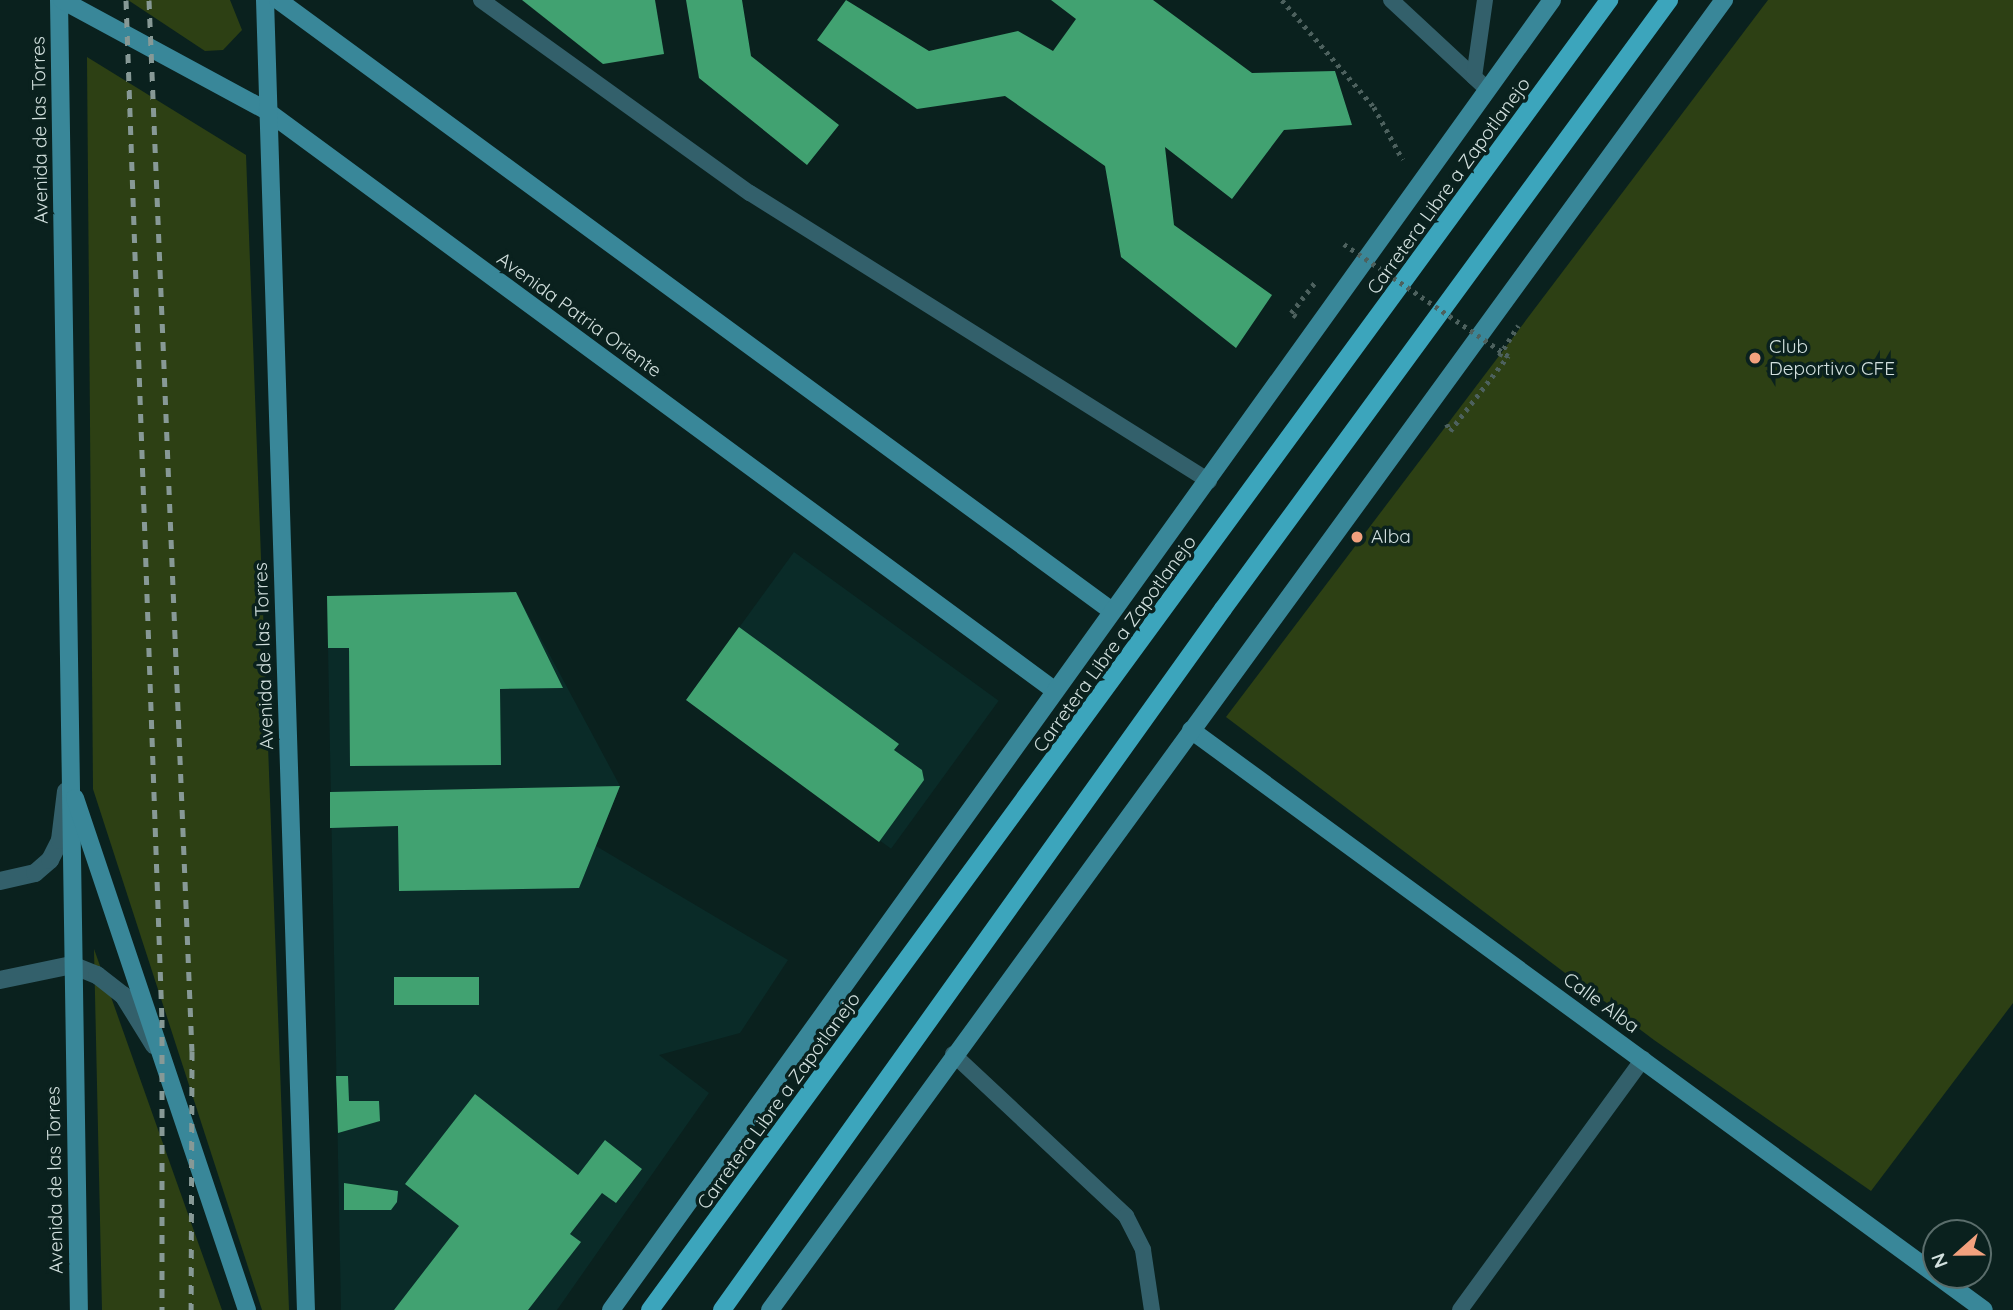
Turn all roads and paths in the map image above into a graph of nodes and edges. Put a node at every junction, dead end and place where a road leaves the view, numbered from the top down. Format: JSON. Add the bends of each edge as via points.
{"nodes":[{"id":1,"x":61,"y":0,"type":"edge"},
{"id":2,"x":265,"y":0,"type":"edge"},
{"id":3,"x":278,"y":0,"type":"edge"},
{"id":4,"x":481,"y":0,"type":"edge"},
{"id":5,"x":1282,"y":0,"type":"edge"},
{"id":6,"x":1391,"y":0,"type":"edge"},
{"id":7,"x":1485,"y":0,"type":"edge"},
{"id":8,"x":1552,"y":0,"type":"edge"},
{"id":9,"x":1609,"y":0,"type":"edge"},
{"id":10,"x":1669,"y":0,"type":"edge"},
{"id":11,"x":1724,"y":0,"type":"edge"},
{"id":12,"x":1480,"y":83,"type":"junction"},
{"id":13,"x":267,"y":111,"type":"junction"},
{"id":14,"x":1399,"y":167,"type":"dead end"},
{"id":15,"x":1344,"y":244,"type":"dead end"},
{"id":16,"x":1521,"y":328,"type":"dead end"},
{"id":17,"x":1209,"y":481,"type":"junction"},
{"id":18,"x":1112,"y":611,"type":"junction"},
{"id":19,"x":1054,"y":690,"type":"junction"},
{"id":20,"x":1191,"y":730,"type":"junction"},
{"id":21,"x":68,"y":771,"type":"junction"},
{"id":22,"x":0,"y":881,"type":"edge"},
{"id":23,"x":72,"y":965,"type":"junction"},
{"id":24,"x":0,"y":979,"type":"edge"},
{"id":25,"x":156,"y":1048,"type":"junction"},
{"id":26,"x":953,"y":1054,"type":"junction"},
{"id":27,"x":1643,"y":1059,"type":"junction"},
{"id":28,"x":79,"y":1310,"type":"edge"},
{"id":29,"x":247,"y":1310,"type":"edge"},
{"id":30,"x":306,"y":1310,"type":"edge"},
{"id":31,"x":611,"y":1310,"type":"edge"},
{"id":32,"x":650,"y":1310,"type":"edge"},
{"id":33,"x":722,"y":1310,"type":"edge"},
{"id":34,"x":770,"y":1310,"type":"edge"},
{"id":35,"x":1152,"y":1310,"type":"edge"},
{"id":36,"x":1460,"y":1310,"type":"edge"},
{"id":37,"x":1984,"y":1310,"type":"edge"}],
"edges":[{"from":1,"to":13,"type":"main road","name":"Avenida Patria Oriente"},
{"from":1,"to":21,"type":"main road","name":"Avenida de las Torres"},
{"from":2,"to":13,"type":"main road","name":"Avenida de las Torres"},
{"from":3,"to":18,"type":"main road"},
{"from":4,"to":17,"type":"lane","via":[[750,193]]},
{"from":5,"to":14,"type":"path","via":[[1374,107],[1405,155]]},
{"from":6,"to":12,"type":"lane"},
{"from":7,"to":12,"type":"lane"},
{"from":8,"to":12,"type":"main road","name":"Carretera Libre a Zapotlanejo"},
{"from":9,"to":32,"type":"main road","name":"Carretera Libre a Zapotlanejo"},
{"from":10,"to":33,"type":"main road","via":[[1223,609]]},
{"from":11,"to":20,"type":"main road"},
{"from":12,"to":17,"type":"main road","name":"Carretera Libre a Zapotlanejo"},
{"from":13,"to":19,"type":"main road","name":"Avenida Patria Oriente"},
{"from":13,"to":30,"type":"main road","name":"Avenida de las Torres"},
{"from":15,"to":16,"type":"path","bridge":true,"via":[[1377,266],[1420,296],[1497,348],[1508,356],[1450,430],[1445,427],[1496,361],[1504,350],[1513,339]]},
{"from":17,"to":18,"type":"main road","name":"Carretera Libre a Zapotlanejo"},
{"from":18,"to":19,"type":"main road","name":"Carretera Libre a Zapotlanejo"},
{"from":19,"to":31,"type":"main road","name":"Carretera Libre a Zapotlanejo"},
{"from":20,"to":26,"type":"main road"},
{"from":20,"to":27,"type":"main road","name":"Calle Alba"},
{"from":21,"to":22,"type":"street","via":[[60,839],[50,860],[35,873]]},
{"from":21,"to":23,"type":"main road","name":"Avenida de las Torres"},
{"from":21,"to":25,"type":"main road"},
{"from":23,"to":24,"type":"street"},
{"from":23,"to":25,"type":"street","via":[[123,995]]},
{"from":23,"to":28,"type":"main road","name":"Avenida de las Torres"},
{"from":25,"to":29,"type":"main road"},
{"from":26,"to":34,"type":"main road"},
{"from":26,"to":35,"type":"lane","via":[[1126,1216],[1143,1250]]},
{"from":27,"to":36,"type":"lane"},
{"from":27,"to":37,"type":"main road","name":"Calle Alba"}]}
